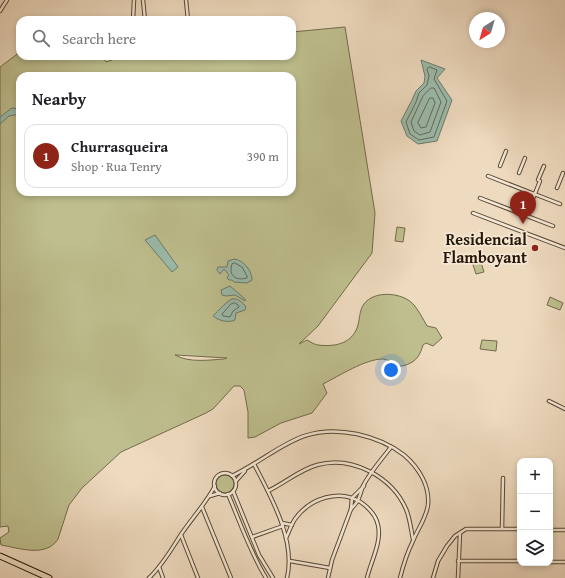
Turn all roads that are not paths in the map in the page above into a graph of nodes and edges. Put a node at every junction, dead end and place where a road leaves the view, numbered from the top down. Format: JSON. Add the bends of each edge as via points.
{"nodes":[{"id":1,"x":7,"y":0,"type":"edge"},
{"id":2,"x":134,"y":0,"type":"edge"},
{"id":3,"x":143,"y":0,"type":"edge"},
{"id":4,"x":186,"y":0,"type":"edge"},
{"id":5,"x":0,"y":4,"type":"edge"},
{"id":6,"x":4,"y":4,"type":"junction"},
{"id":7,"x":0,"y":11,"type":"edge"},
{"id":8,"x":133,"y":16,"type":"edge"},
{"id":9,"x":145,"y":16,"type":"edge"},
{"id":10,"x":188,"y":16,"type":"edge"},
{"id":11,"x":506,"y":151,"type":"dead end"},
{"id":12,"x":525,"y":158,"type":"dead end"},
{"id":13,"x":500,"y":166,"type":"dead end"},
{"id":14,"x":544,"y":166,"type":"dead end"},
{"id":15,"x":563,"y":172,"type":"dead end"},
{"id":16,"x":519,"y":173,"type":"dead end"},
{"id":17,"x":488,"y":176,"type":"dead end"},
{"id":18,"x":557,"y":188,"type":"dead end"},
{"id":19,"x":535,"y":194,"type":"junction"},
{"id":20,"x":480,"y":198,"type":"dead end"},
{"id":21,"x":560,"y":204,"type":"dead end"},
{"id":22,"x":473,"y":213,"type":"dead end"},
{"id":23,"x":526,"y":216,"type":"junction"},
{"id":24,"x":553,"y":226,"type":"dead end"},
{"id":25,"x":565,"y":248,"type":"edge"},
{"id":26,"x":549,"y":401,"type":"dead end"},
{"id":27,"x":565,"y":409,"type":"edge"},
{"id":28,"x":391,"y":446,"type":"junction"},
{"id":29,"x":254,"y":464,"type":"junction"},
{"id":30,"x":246,"y":469,"type":"junction"},
{"id":31,"x":372,"y":472,"type":"junction"},
{"id":32,"x":232,"y":476,"type":"junction"},
{"id":33,"x":503,"y":478,"type":"dead end"},
{"id":34,"x":236,"y":481,"type":"junction"},
{"id":35,"x":215,"y":486,"type":"junction"},
{"id":36,"x":364,"y":486,"type":"junction"},
{"id":37,"x":268,"y":491,"type":"junction"},
{"id":38,"x":233,"y":492,"type":"junction"},
{"id":39,"x":220,"y":493,"type":"junction"},
{"id":40,"x":228,"y":494,"type":"junction"},
{"id":41,"x":210,"y":496,"type":"junction"},
{"id":42,"x":352,"y":498,"type":"junction"},
{"id":43,"x":359,"y":501,"type":"junction"},
{"id":44,"x":202,"y":507,"type":"junction"},
{"id":45,"x":351,"y":509,"type":"junction"},
{"id":46,"x":282,"y":523,"type":"junction"},
{"id":47,"x":292,"y":525,"type":"junction"},
{"id":48,"x":283,"y":526,"type":"junction"},
{"id":49,"x":502,"y":529,"type":"junction"},
{"id":50,"x":517,"y":529,"type":"edge"},
{"id":51,"x":553,"y":530,"type":"edge"},
{"id":52,"x":565,"y":530,"type":"edge"},
{"id":53,"x":460,"y":533,"type":"junction"},
{"id":54,"x":181,"y":535,"type":"junction"},
{"id":55,"x":252,"y":537,"type":"junction"},
{"id":56,"x":286,"y":538,"type":"junction"},
{"id":57,"x":413,"y":540,"type":"junction"},
{"id":58,"x":0,"y":556,"type":"edge"},
{"id":59,"x":458,"y":560,"type":"junction"},
{"id":60,"x":290,"y":561,"type":"junction"},
{"id":61,"x":517,"y":561,"type":"edge"},
{"id":62,"x":553,"y":562,"type":"edge"},
{"id":63,"x":565,"y":562,"type":"edge"},
{"id":64,"x":159,"y":568,"type":"junction"},
{"id":65,"x":330,"y":568,"type":"junction"},
{"id":66,"x":49,"y":578,"type":"edge"},
{"id":67,"x":149,"y":578,"type":"edge"},
{"id":68,"x":163,"y":578,"type":"edge"},
{"id":69,"x":198,"y":578,"type":"edge"},
{"id":70,"x":231,"y":578,"type":"edge"},
{"id":71,"x":266,"y":578,"type":"edge"},
{"id":72,"x":273,"y":578,"type":"edge"},
{"id":73,"x":287,"y":578,"type":"edge"},
{"id":74,"x":328,"y":578,"type":"edge"},
{"id":75,"x":367,"y":578,"type":"edge"},
{"id":76,"x":400,"y":578,"type":"edge"},
{"id":77,"x":433,"y":578,"type":"edge"},
{"id":78,"x":458,"y":578,"type":"edge"}],
"edges":[{"from":1,"to":6,"type":"street"},
{"from":2,"to":8,"type":"street"},
{"from":3,"to":9,"type":"street"},
{"from":4,"to":10,"type":"street"},
{"from":5,"to":6,"type":"street"},
{"from":6,"to":7,"type":"street"},
{"from":11,"to":13,"type":"street"},
{"from":12,"to":16,"type":"street"},
{"from":14,"to":19,"type":"street"},
{"from":15,"to":18,"type":"street"},
{"from":17,"to":19,"type":"street"},
{"from":19,"to":21,"type":"street"},
{"from":19,"to":23,"type":"street"},
{"from":20,"to":23,"type":"street"},
{"from":22,"to":25,"type":"street"},
{"from":23,"to":24,"type":"street"},
{"from":26,"to":27,"type":"street"},
{"from":28,"to":29,"type":"street","via":[[360,435],[334,431],[320,432],[287,443]]},
{"from":28,"to":31,"type":"street"},
{"from":28,"to":57,"type":"street","via":[[420,472],[428,496],[426,513]]},
{"from":29,"to":30,"type":"street"},
{"from":29,"to":37,"type":"street"},
{"from":30,"to":32,"type":"street"},
{"from":30,"to":34,"type":"street"},
{"from":31,"to":36,"type":"street"},
{"from":31,"to":37,"type":"street","via":[[347,464],[323,464],[302,471]]},
{"from":31,"to":57,"type":"street","via":[[389,484],[400,499],[409,516]]},
{"from":32,"to":34,"type":"street"},
{"from":32,"to":35,"type":"street","via":[[220,474]]},
{"from":33,"to":49,"type":"street"},
{"from":34,"to":38,"type":"street"},
{"from":35,"to":39,"type":"street"},
{"from":35,"to":41,"type":"street"},
{"from":36,"to":42,"type":"street"},
{"from":36,"to":43,"type":"street"},
{"from":37,"to":46,"type":"street"},
{"from":38,"to":40,"type":"street"},
{"from":38,"to":55,"type":"street"},
{"from":39,"to":40,"type":"street"},
{"from":39,"to":41,"type":"street"},
{"from":40,"to":71,"type":"street","via":[[254,557]]},
{"from":41,"to":44,"type":"street"},
{"from":42,"to":43,"type":"street"},
{"from":42,"to":45,"type":"street"},
{"from":42,"to":47,"type":"street","via":[[338,495],[324,497],[302,512]]},
{"from":43,"to":45,"type":"street"},
{"from":43,"to":75,"type":"street","via":[[373,513],[379,529],[379,539]]},
{"from":44,"to":54,"type":"street"},
{"from":44,"to":70,"type":"street"},
{"from":45,"to":65,"type":"street"},
{"from":46,"to":47,"type":"street"},
{"from":46,"to":48,"type":"street"},
{"from":47,"to":56,"type":"street"},
{"from":48,"to":55,"type":"street"},
{"from":48,"to":56,"type":"street"},
{"from":49,"to":50,"type":"street"},
{"from":49,"to":53,"type":"street","via":[[466,529]]},
{"from":51,"to":52,"type":"street"},
{"from":53,"to":59,"type":"street"},
{"from":53,"to":77,"type":"street","via":[[447,546],[438,561]]},
{"from":54,"to":64,"type":"street"},
{"from":54,"to":69,"type":"street"},
{"from":55,"to":72,"type":"street","via":[[263,564]]},
{"from":56,"to":60,"type":"street"},
{"from":57,"to":76,"type":"street"},
{"from":58,"to":66,"type":"highway"},
{"from":59,"to":61,"type":"street"},
{"from":59,"to":78,"type":"street"},
{"from":60,"to":65,"type":"street"},
{"from":60,"to":73,"type":"street"},
{"from":62,"to":63,"type":"street"},
{"from":64,"to":67,"type":"street"},
{"from":64,"to":68,"type":"street"},
{"from":65,"to":74,"type":"street"}]}
